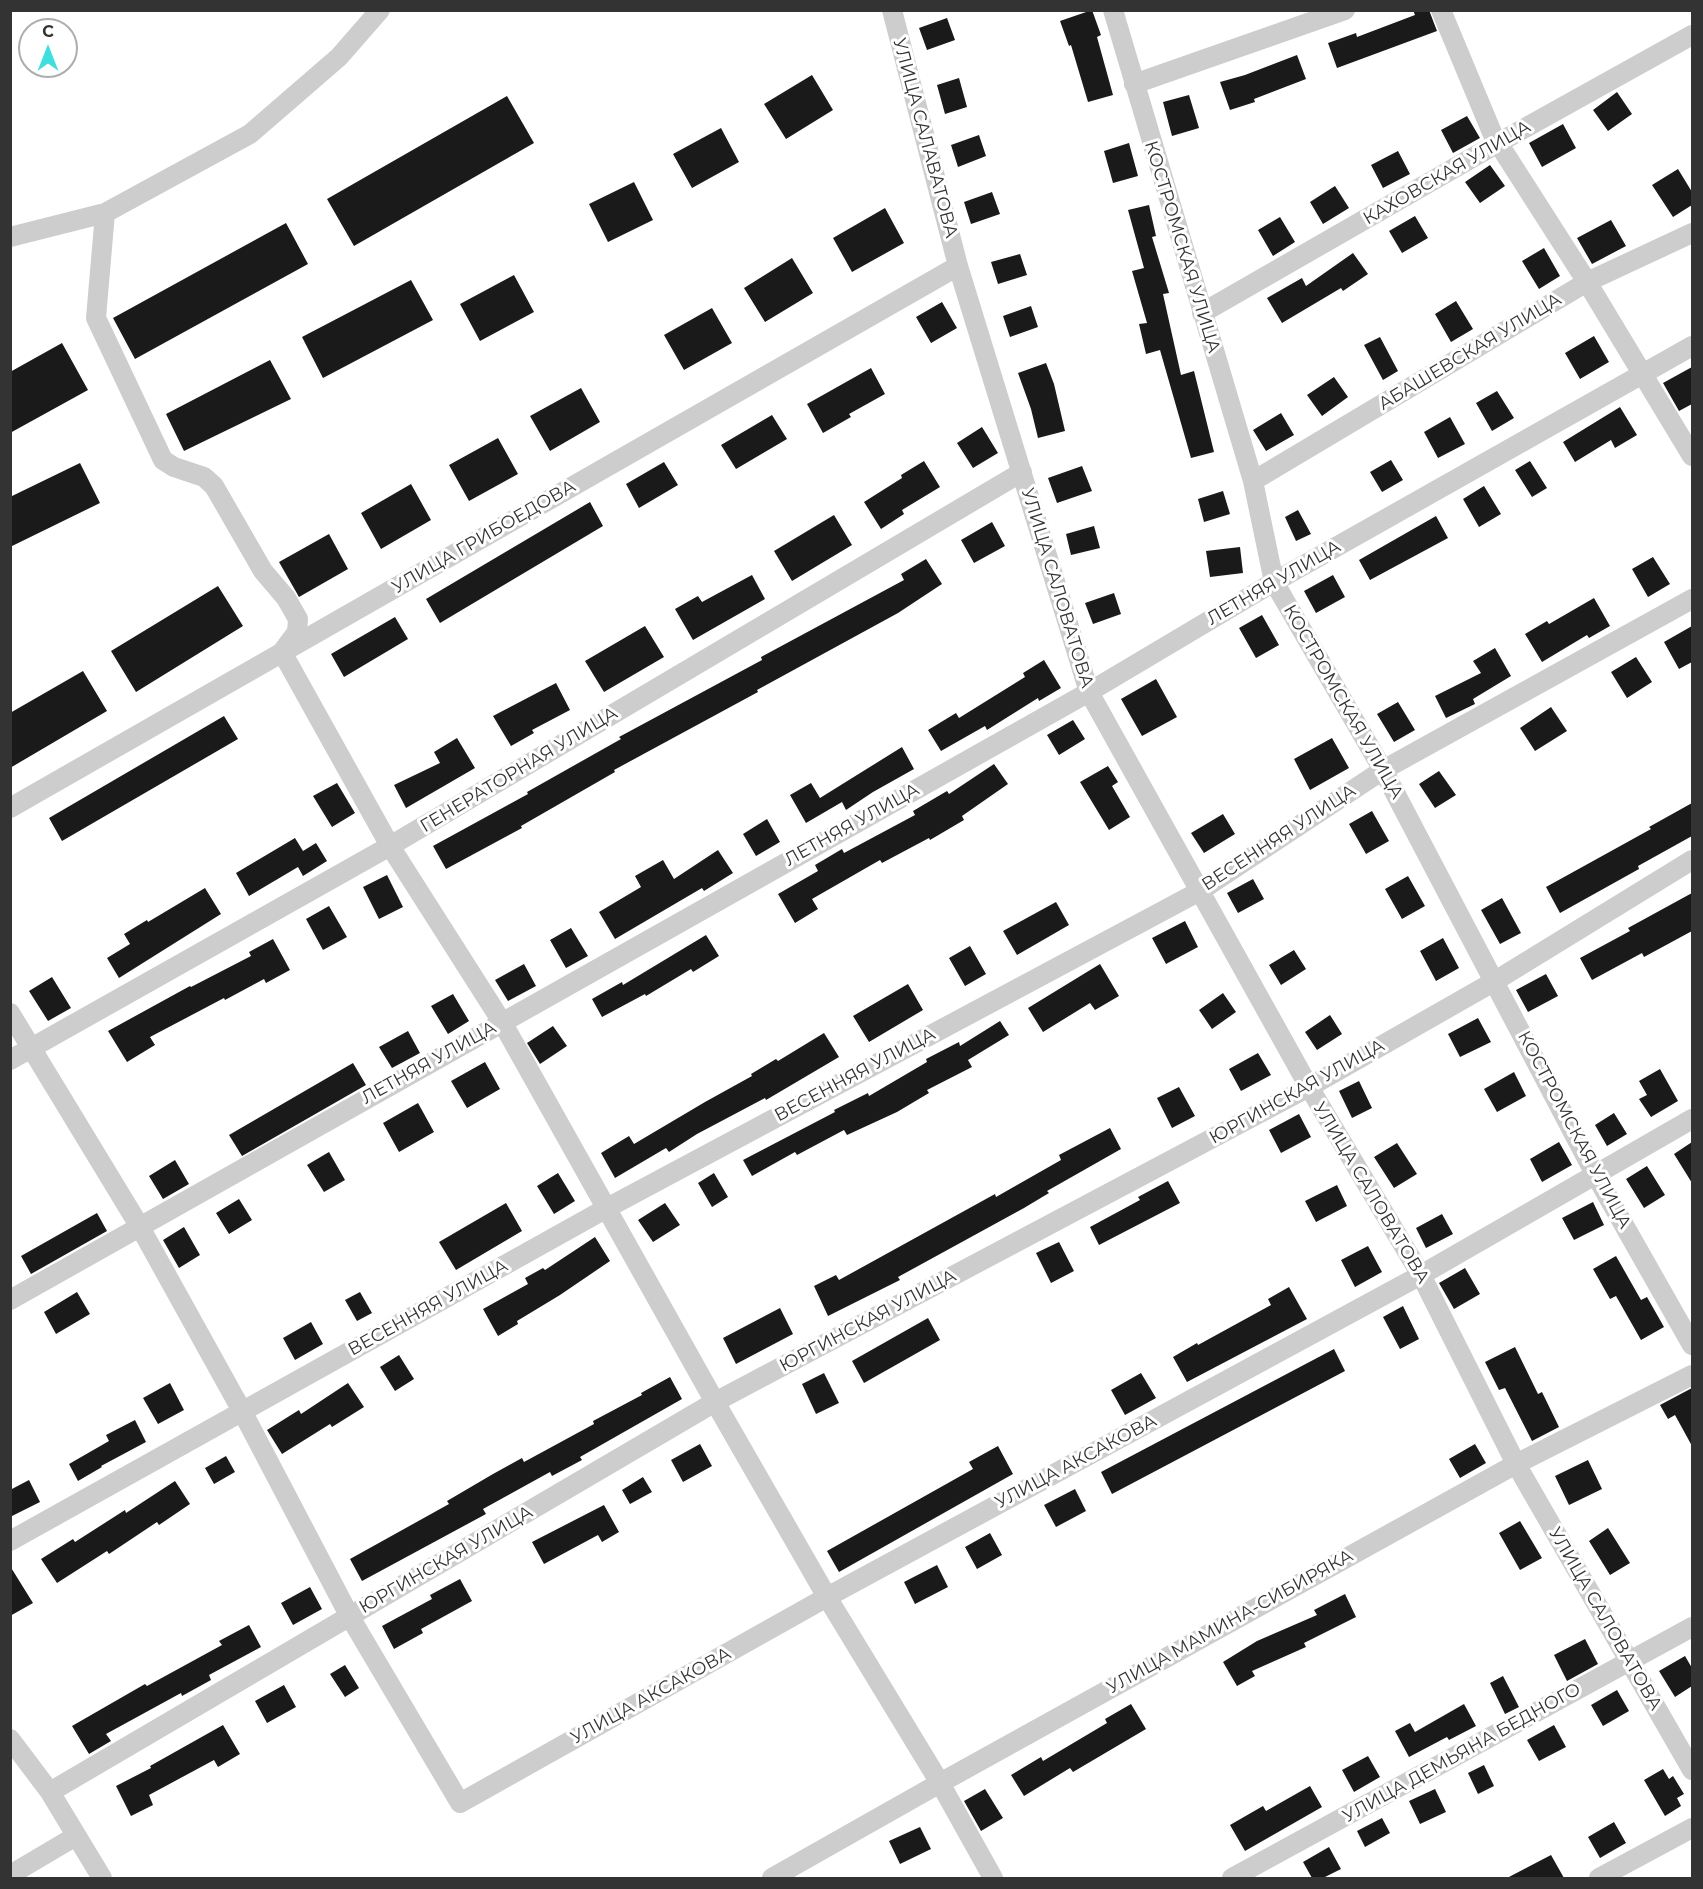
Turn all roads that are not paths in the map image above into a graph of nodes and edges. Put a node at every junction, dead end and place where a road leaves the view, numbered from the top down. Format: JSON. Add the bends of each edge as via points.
{"nodes":[{"id":1,"x":380,"y":10,"type":"edge"},
{"id":2,"x":892,"y":10,"type":"edge"},
{"id":3,"x":1113,"y":10,"type":"edge"},
{"id":4,"x":1345,"y":10,"type":"edge"},
{"id":5,"x":1441,"y":10,"type":"edge"},
{"id":6,"x":1692,"y":35,"type":"edge"},
{"id":7,"x":1134,"y":84,"type":"junction"},
{"id":8,"x":1498,"y":143,"type":"junction"},
{"id":9,"x":105,"y":213,"type":"junction"},
{"id":10,"x":1692,"y":233,"type":"edge"},
{"id":11,"x":10,"y":237,"type":"edge"},
{"id":12,"x":958,"y":266,"type":"junction"},
{"id":13,"x":1587,"y":282,"type":"junction"},
{"id":14,"x":1202,"y":313,"type":"junction"},
{"id":15,"x":1692,"y":346,"type":"edge"},
{"id":16,"x":1643,"y":373,"type":"junction"},
{"id":17,"x":1692,"y":456,"type":"edge"},
{"id":18,"x":1022,"y":472,"type":"junction"},
{"id":19,"x":1253,"y":481,"type":"junction"},
{"id":20,"x":1274,"y":582,"type":"junction"},
{"id":21,"x":1692,"y":598,"type":"edge"},
{"id":22,"x":282,"y":652,"type":"junction"},
{"id":23,"x":1089,"y":692,"type":"junction"},
{"id":24,"x":1383,"y":770,"type":"junction"},
{"id":25,"x":10,"y":808,"type":"edge"},
{"id":26,"x":390,"y":846,"type":"junction"},
{"id":27,"x":1692,"y":860,"type":"edge"},
{"id":28,"x":1200,"y":891,"type":"junction"},
{"id":29,"x":1495,"y":981,"type":"junction"},
{"id":30,"x":10,"y":1013,"type":"edge"},
{"id":31,"x":502,"y":1022,"type":"junction"},
{"id":32,"x":31,"y":1048,"type":"junction"},
{"id":33,"x":10,"y":1060,"type":"edge"},
{"id":34,"x":1309,"y":1087,"type":"junction"},
{"id":35,"x":1692,"y":1119,"type":"edge"},
{"id":36,"x":1595,"y":1174,"type":"junction"},
{"id":37,"x":607,"y":1208,"type":"junction"},
{"id":38,"x":140,"y":1227,"type":"junction"},
{"id":39,"x":1421,"y":1275,"type":"junction"},
{"id":40,"x":10,"y":1300,"type":"edge"},
{"id":41,"x":1692,"y":1345,"type":"edge"},
{"id":42,"x":1692,"y":1375,"type":"edge"},
{"id":43,"x":715,"y":1402,"type":"junction"},
{"id":44,"x":242,"y":1411,"type":"junction"},
{"id":45,"x":1516,"y":1464,"type":"junction"},
{"id":46,"x":10,"y":1540,"type":"edge"},
{"id":47,"x":827,"y":1597,"type":"junction"},
{"id":48,"x":350,"y":1617,"type":"junction"},
{"id":49,"x":1692,"y":1627,"type":"edge"},
{"id":50,"x":1629,"y":1662,"type":"junction"},
{"id":51,"x":10,"y":1740,"type":"edge"},
{"id":52,"x":1692,"y":1770,"type":"edge"},
{"id":53,"x":940,"y":1783,"type":"junction"},
{"id":54,"x":50,"y":1792,"type":"junction"},
{"id":55,"x":1692,"y":1828,"type":"edge"},
{"id":56,"x":76,"y":1836,"type":"junction"},
{"id":57,"x":10,"y":1875,"type":"edge"},
{"id":58,"x":102,"y":1878,"type":"edge"},
{"id":59,"x":772,"y":1878,"type":"edge"},
{"id":60,"x":993,"y":1878,"type":"edge"},
{"id":61,"x":1232,"y":1878,"type":"edge"},
{"id":62,"x":1599,"y":1878,"type":"edge"}],
"edges":[{"from":1,"to":9,"type":"street","via":[[339,57],[250,134]]},
{"from":2,"to":12,"type":"street","name":"УЛИЦА САЛАВАТОВА"},
{"from":3,"to":7,"type":"street","name":"КОСТРОМСКАЯ УЛИЦА"},
{"from":4,"to":7,"type":"street"},
{"from":5,"to":8,"type":"street"},
{"from":6,"to":8,"type":"street","name":"КАХОВСКАЯ УЛИЦА"},
{"from":7,"to":14,"type":"street","name":"КОСТРОМСКАЯ УЛИЦА"},
{"from":8,"to":13,"type":"street"},
{"from":8,"to":14,"type":"street","name":"КАХОВСКАЯ УЛИЦА"},
{"from":9,"to":11,"type":"street"},
{"from":9,"to":22,"type":"street","via":[[96,318],[163,460],[204,477],[214,486],[263,571],[298,619],[297,632]]},
{"from":10,"to":13,"type":"street","name":"АБАШЕВСКАЯ УЛИЦА"},
{"from":12,"to":18,"type":"street","name":"УЛИЦА САЛОВАТОВА"},
{"from":12,"to":22,"type":"street","name":"УЛИЦА ГРИБОЕДОВА"},
{"from":13,"to":16,"type":"street"},
{"from":13,"to":19,"type":"street","name":"АБАШЕВСКАЯ УЛИЦА"},
{"from":14,"to":19,"type":"street","name":"КОСТРОМСКАЯ УЛИЦА"},
{"from":15,"to":16,"type":"street","name":"ЛЕТНЯЯ УЛИЦА"},
{"from":16,"to":17,"type":"street"},
{"from":16,"to":20,"type":"street","name":"ЛЕТНЯЯ УЛИЦА"},
{"from":18,"to":23,"type":"street","name":"УЛИЦА САЛОВАТОВА"},
{"from":18,"to":26,"type":"street","name":"ГЕНЕРАТОРНАЯ УЛИЦА"},
{"from":19,"to":20,"type":"street","name":"КОСТРОМСКАЯ УЛИЦА"},
{"from":20,"to":23,"type":"street","name":"ЛЕТНЯЯ УЛИЦА"},
{"from":20,"to":24,"type":"street","name":"КОСТРОМСКАЯ УЛИЦА"},
{"from":21,"to":24,"type":"street","name":"ВЕСЕННЯЯ УЛИЦА"},
{"from":22,"to":25,"type":"street","name":"УЛИЦА ГРИБОЕДОВА"},
{"from":22,"to":26,"type":"street"},
{"from":23,"to":28,"type":"street","name":"УЛИЦА САЛОВАТОВА"},
{"from":23,"to":31,"type":"street","name":"ЛЕТНЯЯ УЛИЦА"},
{"from":24,"to":28,"type":"street","name":"ВЕСЕННЯЯ УЛИЦА"},
{"from":24,"to":29,"type":"street","name":"КОСТРОМСКАЯ УЛИЦА"},
{"from":26,"to":31,"type":"street"},
{"from":26,"to":32,"type":"street","name":"ГЕНЕРАТОРНАЯ УЛИЦА"},
{"from":27,"to":29,"type":"street","name":"ЮРГИНСКАЯ УЛИЦА"},
{"from":28,"to":34,"type":"street","name":"УЛИЦА САЛОВАТОВА"},
{"from":28,"to":37,"type":"street","name":"ВЕСЕННЯЯ УЛИЦА"},
{"from":29,"to":34,"type":"street","name":"ЮРГИНСКАЯ УЛИЦА"},
{"from":29,"to":36,"type":"street","name":"КОСТРОМСКАЯ УЛИЦА"},
{"from":30,"to":32,"type":"street"},
{"from":31,"to":37,"type":"street"},
{"from":31,"to":38,"type":"street","name":"ЛЕТНЯЯ УЛИЦА"},
{"from":32,"to":33,"type":"street","name":"ГЕНЕРАТОРНАЯ УЛИЦА"},
{"from":32,"to":38,"type":"street"},
{"from":34,"to":39,"type":"street","name":"УЛИЦА САЛОВАТОВА"},
{"from":34,"to":43,"type":"street","name":"ЮРГИНСКАЯ УЛИЦА"},
{"from":35,"to":36,"type":"street","name":"УЛИЦА АКСАКОВА"},
{"from":36,"to":39,"type":"street","name":"УЛИЦА АКСАКОВА"},
{"from":36,"to":41,"type":"street","name":"КОСТРОМСКАЯ УЛИЦА"},
{"from":37,"to":43,"type":"street"},
{"from":37,"to":44,"type":"street","name":"ВЕСЕННЯЯ УЛИЦА"},
{"from":38,"to":40,"type":"street","name":"ЛЕТНЯЯ УЛИЦА"},
{"from":38,"to":44,"type":"street"},
{"from":39,"to":45,"type":"street","name":"УЛИЦА САЛОВАТОВА"},
{"from":39,"to":47,"type":"street","name":"УЛИЦА АКСАКОВА"},
{"from":42,"to":45,"type":"street","name":"УЛИЦА МАМИНА-СИБИРЯКА"},
{"from":43,"to":47,"type":"street"},
{"from":43,"to":48,"type":"street","name":"ЮРГИНСКАЯ УЛИЦА"},
{"from":44,"to":46,"type":"street","name":"ВЕСЕННЯЯ УЛИЦА"},
{"from":44,"to":48,"type":"street"},
{"from":45,"to":50,"type":"street","name":"УЛИЦА САЛОВАТОВА"},
{"from":45,"to":53,"type":"street","name":"УЛИЦА МАМИНА-СИБИРЯКА"},
{"from":47,"to":48,"type":"street","name":"УЛИЦА АКСАКОВА","via":[[460,1803]]},
{"from":47,"to":53,"type":"street"},
{"from":48,"to":54,"type":"street","name":"ЮРГИНСКАЯ УЛИЦА"},
{"from":49,"to":50,"type":"street","name":"УЛИЦА ДЕМЬЯНА БЕДНОГО"},
{"from":50,"to":52,"type":"street","name":"УЛИЦА САЛОВАТОВА"},
{"from":50,"to":61,"type":"street","name":"УЛИЦА ДЕМЬЯНА БЕДНОГО"},
{"from":51,"to":54,"type":"street"},
{"from":53,"to":59,"type":"street","name":"УЛИЦА МАМИНА-СИБИРЯКА"},
{"from":53,"to":60,"type":"street"},
{"from":54,"to":56,"type":"street"},
{"from":55,"to":62,"type":"street"},
{"from":56,"to":57,"type":"street"},
{"from":56,"to":58,"type":"street"}]}
